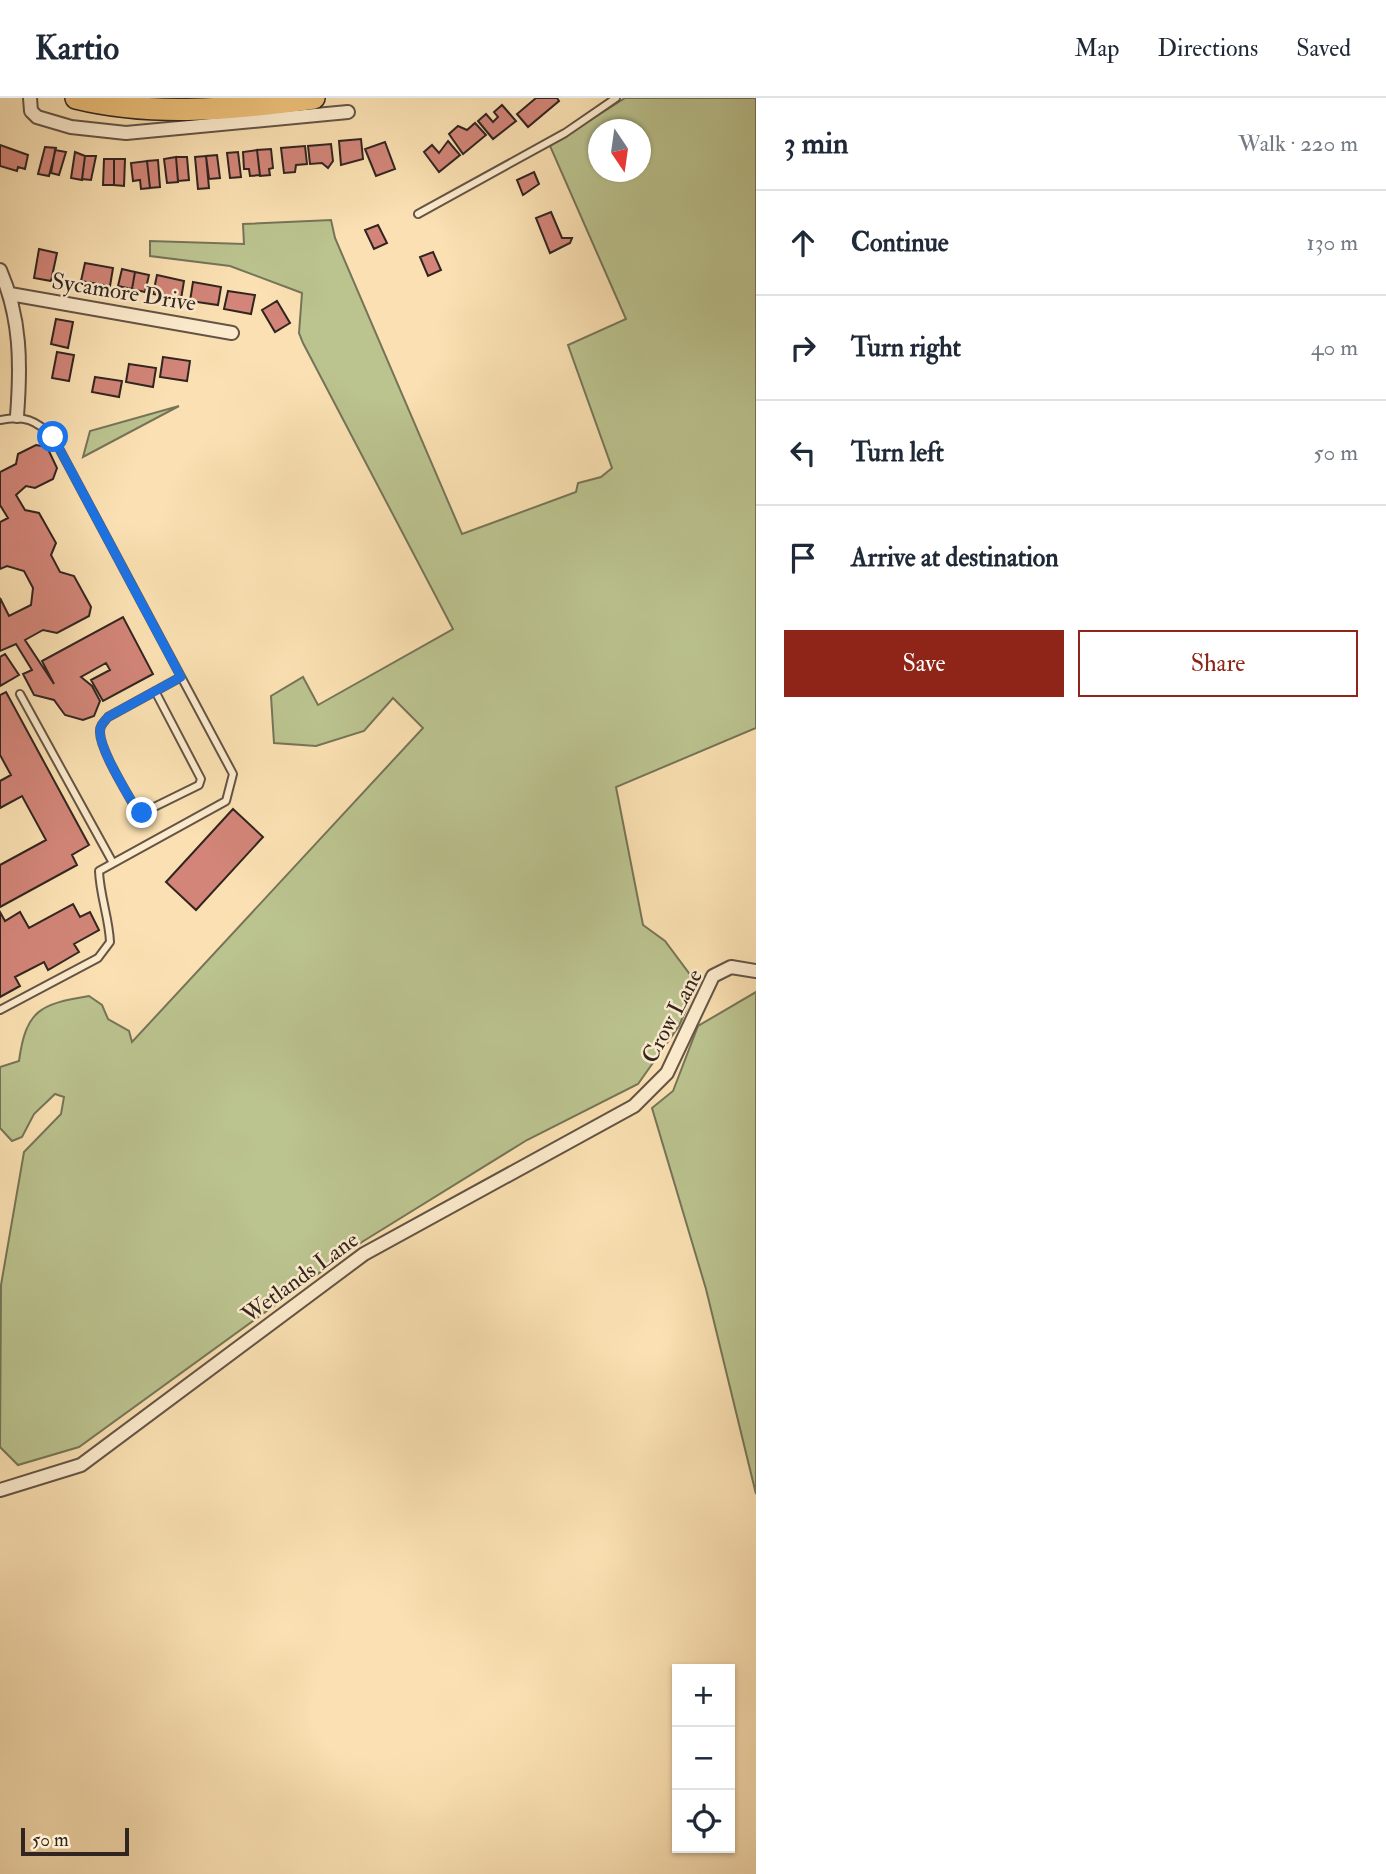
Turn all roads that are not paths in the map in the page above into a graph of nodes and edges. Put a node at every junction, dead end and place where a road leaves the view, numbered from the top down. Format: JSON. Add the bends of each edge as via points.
{"nodes":[{"id":1,"x":30,"y":98,"type":"edge"},
{"id":2,"x":76,"y":98,"type":"edge"},
{"id":3,"x":314,"y":98,"type":"edge"},
{"id":4,"x":617,"y":98,"type":"edge"},
{"id":5,"x":348,"y":112,"type":"dead end"},
{"id":6,"x":418,"y":214,"type":"dead end"},
{"id":7,"x":0,"y":270,"type":"edge"},
{"id":8,"x":10,"y":294,"type":"junction"},
{"id":9,"x":232,"y":333,"type":"dead end"},
{"id":10,"x":17,"y":416,"type":"junction"},
{"id":11,"x":0,"y":420,"type":"edge"},
{"id":12,"x":181,"y":677,"type":"junction"},
{"id":13,"x":155,"y":691,"type":"junction"},
{"id":14,"x":20,"y":694,"type":"dead end"},
{"id":15,"x":113,"y":863,"type":"junction"},
{"id":16,"x":756,"y":971,"type":"edge"},
{"id":17,"x":0,"y":1010,"type":"edge"},
{"id":18,"x":634,"y":1106,"type":"joint"},
{"id":19,"x":0,"y":1490,"type":"edge"}],
"edges":[{"from":1,"to":5,"type":"street","via":[[31,111],[37,117],[71,127],[126,133]]},
{"from":2,"to":3,"type":"main road","via":[[127,107],[178,108]]},
{"from":4,"to":6,"type":"lane","via":[[565,133]]},
{"from":7,"to":8,"type":"street"},
{"from":8,"to":9,"type":"street","name":"Sycamore Drive"},
{"from":8,"to":10,"type":"street","via":[[20,341]]},
{"from":10,"to":11,"type":"lane"},
{"from":10,"to":12,"type":"lane","via":[[39,423],[53,437]]},
{"from":12,"to":13,"type":"lane"},
{"from":12,"to":15,"type":"lane","via":[[233,774],[226,801]]},
{"from":13,"to":13,"type":"lane","via":[[108,717],[100,734],[142,813],[199,785],[201,779]]},
{"from":14,"to":15,"type":"lane"},
{"from":15,"to":17,"type":"lane","via":[[99,871],[110,942],[98,958]]},
{"from":16,"to":18,"type":"street","name":"Crow Lane","via":[[731,967],[713,976],[667,1073]]},
{"from":18,"to":19,"type":"street","name":"Wetlands Lane","via":[[364,1254],[81,1465]]}]}
